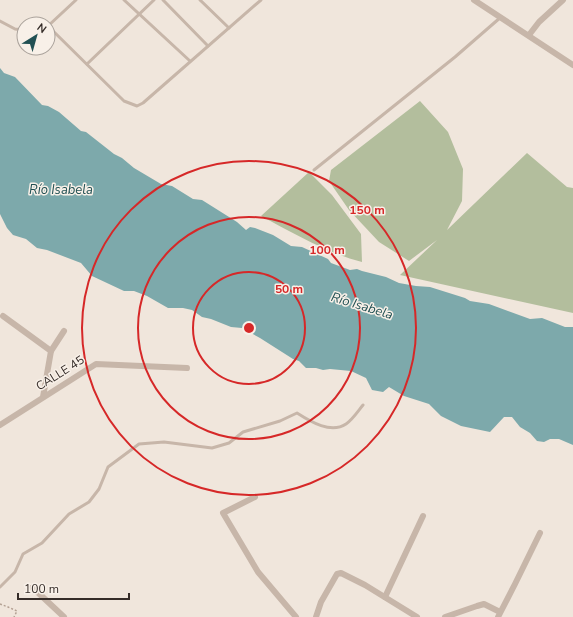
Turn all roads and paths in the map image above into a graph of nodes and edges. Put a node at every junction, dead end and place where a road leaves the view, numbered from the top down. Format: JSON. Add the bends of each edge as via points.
{"nodes":[{"id":1,"x":68,"y":0,"type":"edge"},
{"id":2,"x":76,"y":0,"type":"edge"},
{"id":3,"x":124,"y":0,"type":"edge"},
{"id":4,"x":154,"y":0,"type":"edge"},
{"id":5,"x":163,"y":0,"type":"edge"},
{"id":6,"x":200,"y":0,"type":"edge"},
{"id":7,"x":261,"y":0,"type":"edge"},
{"id":8,"x":474,"y":0,"type":"edge"},
{"id":9,"x":563,"y":0,"type":"edge"},
{"id":10,"x":71,"y":4,"type":"junction"},
{"id":11,"x":140,"y":14,"type":"junction"},
{"id":12,"x":501,"y":17,"type":"junction"},
{"id":13,"x":56,"y":18,"type":"edge"},
{"id":14,"x":0,"y":21,"type":"edge"},
{"id":15,"x":229,"y":28,"type":"junction"},
{"id":16,"x":16,"y":29,"type":"edge"},
{"id":17,"x":56,"y":34,"type":"edge"},
{"id":18,"x":529,"y":36,"type":"junction"},
{"id":19,"x":208,"y":46,"type":"junction"},
{"id":20,"x":190,"y":61,"type":"junction"},
{"id":21,"x":87,"y":64,"type":"junction"},
{"id":22,"x":573,"y":65,"type":"edge"},
{"id":23,"x":314,"y":170,"type":"dead end"},
{"id":24,"x":3,"y":316,"type":"dead end"},
{"id":25,"x":64,"y":331,"type":"dead end"},
{"id":26,"x":51,"y":351,"type":"junction"},
{"id":27,"x":187,"y":368,"type":"dead end"},
{"id":28,"x":43,"y":397,"type":"junction"},
{"id":29,"x":363,"y":405,"type":"dead end"},
{"id":30,"x":0,"y":425,"type":"edge"},
{"id":31,"x":255,"y":496,"type":"dead end"},
{"id":32,"x":422,"y":516,"type":"dead end"},
{"id":33,"x":540,"y":533,"type":"dead end"},
{"id":34,"x":0,"y":587,"type":"edge"},
{"id":35,"x":32,"y":587,"type":"dead end"},
{"id":36,"x":385,"y":597,"type":"junction"},
{"id":37,"x":0,"y":604,"type":"edge"},
{"id":38,"x":499,"y":615,"type":"edge"},
{"id":39,"x":14,"y":617,"type":"edge"},
{"id":40,"x":64,"y":617,"type":"edge"},
{"id":41,"x":296,"y":617,"type":"edge"},
{"id":42,"x":316,"y":617,"type":"edge"},
{"id":43,"x":418,"y":617,"type":"edge"},
{"id":44,"x":445,"y":617,"type":"edge"}],
"edges":[{"from":1,"to":10,"type":"lane"},
{"from":2,"to":10,"type":"lane"},
{"from":3,"to":11,"type":"lane"},
{"from":4,"to":11,"type":"lane"},
{"from":5,"to":19,"type":"lane"},
{"from":6,"to":15,"type":"lane"},
{"from":7,"to":15,"type":"lane"},
{"from":8,"to":12,"type":"street"},
{"from":9,"to":18,"type":"street"},
{"from":10,"to":13,"type":"lane"},
{"from":11,"to":20,"type":"lane"},
{"from":11,"to":21,"type":"lane"},
{"from":12,"to":18,"type":"street"},
{"from":12,"to":23,"type":"lane"},
{"from":14,"to":16,"type":"lane"},
{"from":15,"to":19,"type":"lane"},
{"from":17,"to":21,"type":"lane"},
{"from":18,"to":22,"type":"street"},
{"from":19,"to":20,"type":"lane"},
{"from":20,"to":21,"type":"lane","via":[[143,103],[136,106],[124,101]]},
{"from":24,"to":26,"type":"street"},
{"from":25,"to":26,"type":"street"},
{"from":26,"to":28,"type":"street"},
{"from":27,"to":28,"type":"street","name":"CALLE 45","via":[[96,364]]},
{"from":28,"to":30,"type":"street","name":"CALLE 45"},
{"from":29,"to":34,"type":"lane","via":[[347,424],[335,428],[312,422],[297,413],[243,432],[229,443],[212,448],[164,442],[139,444],[108,467],[99,489],[89,502],[69,514],[42,544],[23,554],[14,572]]},
{"from":31,"to":41,"type":"street","via":[[223,513],[258,572]]},
{"from":32,"to":36,"type":"street"},
{"from":33,"to":38,"type":"street"},
{"from":35,"to":40,"type":"street"},
{"from":36,"to":42,"type":"street","via":[[339,573],[321,602]]},
{"from":36,"to":43,"type":"street"},
{"from":37,"to":39,"type":"path","via":[[17,611]]},
{"from":38,"to":44,"type":"street","via":[[484,604]]}]}
